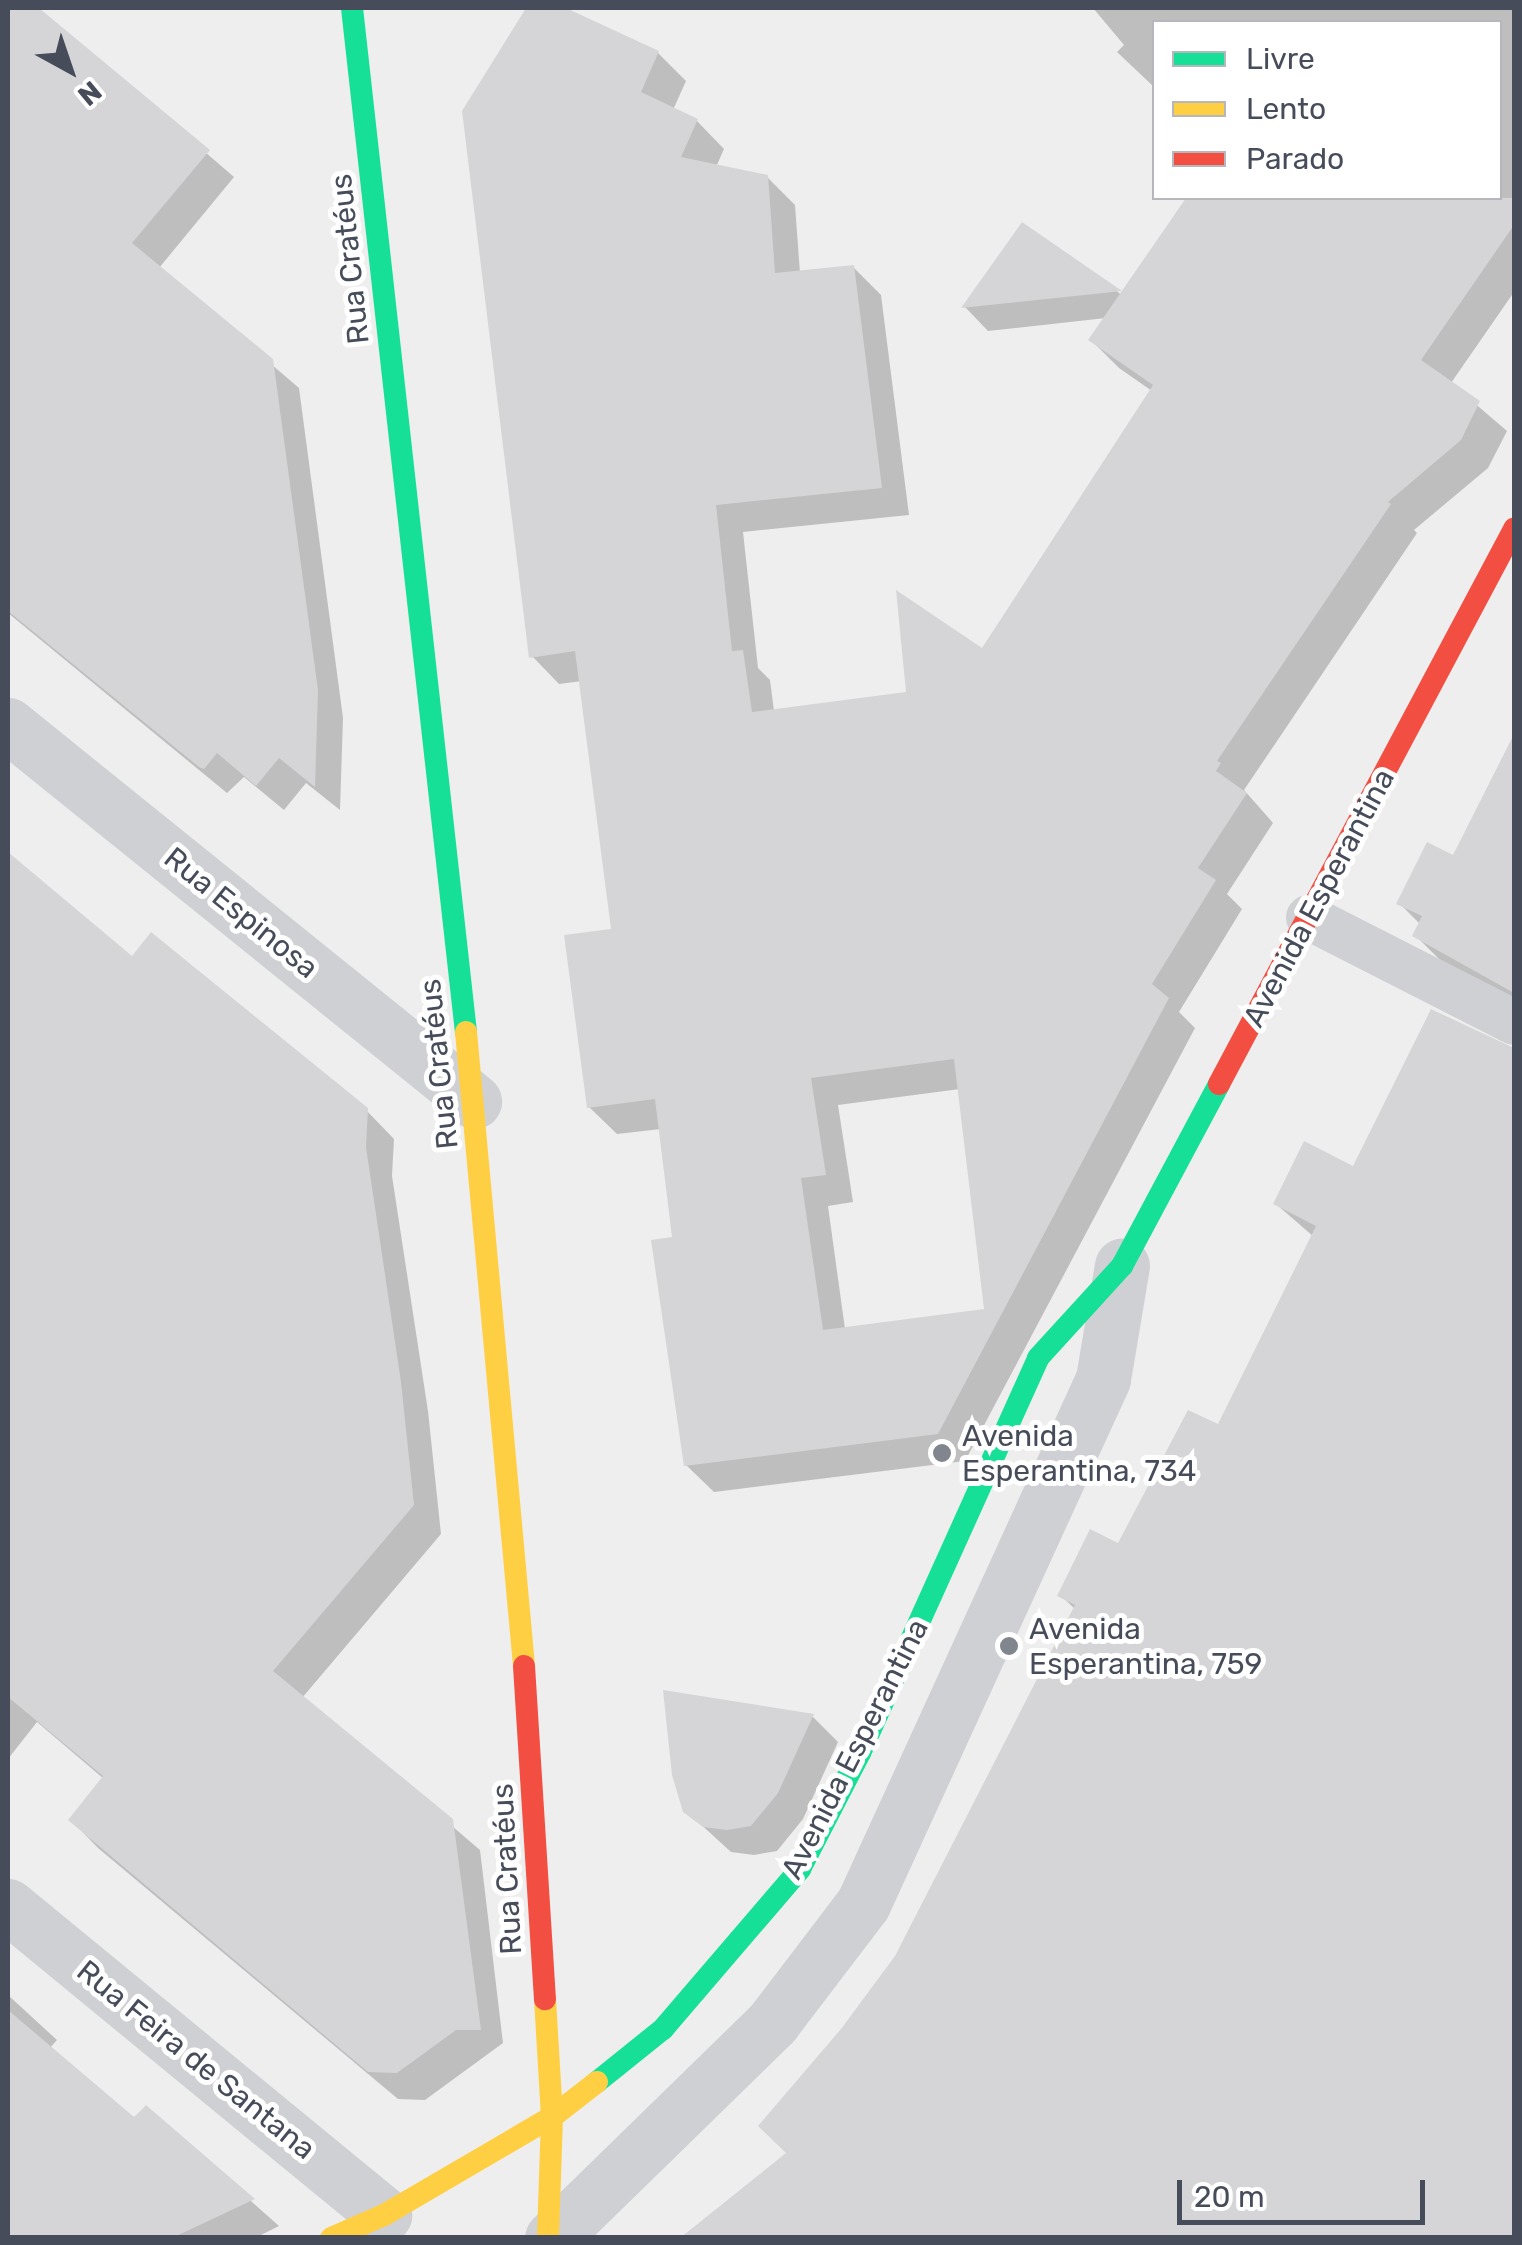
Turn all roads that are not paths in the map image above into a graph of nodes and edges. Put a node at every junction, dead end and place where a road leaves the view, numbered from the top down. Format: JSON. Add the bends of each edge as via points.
{"nodes":[{"id":1,"x":352,"y":8,"type":"edge"},
{"id":2,"x":1514,"y":528,"type":"edge"},
{"id":3,"x":8,"y":725,"type":"edge"},
{"id":4,"x":1308,"y":917,"type":"junction"},
{"id":5,"x":1514,"y":1022,"type":"edge"},
{"id":6,"x":474,"y":1101,"type":"junction"},
{"id":7,"x":1122,"y":1266,"type":"junction"},
{"id":8,"x":8,"y":1906,"type":"edge"},
{"id":9,"x":552,"y":2117,"type":"junction"},
{"id":10,"x":384,"y":2215,"type":"junction"},
{"id":11,"x":331,"y":2238,"type":"edge"},
{"id":12,"x":550,"y":2238,"type":"edge"}],
"edges":[{"from":1,"to":6,"type":"street","name":"Rua Cratéus"},
{"from":2,"to":4,"type":"street","name":"Avenida Esperantina"},
{"from":3,"to":6,"type":"street","name":"Rua Espinosa"},
{"from":4,"to":5,"type":"lane"},
{"from":4,"to":7,"type":"street","name":"Avenida Esperantina"},
{"from":6,"to":9,"type":"street","name":"Rua Cratéus","via":[[522,1625]]},
{"from":7,"to":9,"type":"street","name":"Avenida Esperantina","via":[[1038,1358],[875,1720],[800,1869],[663,2029]]},
{"from":7,"to":12,"type":"street","name":"Avenida Esperantina","via":[[1103,1379],[863,1904],[773,2022]]},
{"from":8,"to":10,"type":"street","name":"Rua Feira de Santana"},
{"from":9,"to":10,"type":"street","name":"Avenida Esperantina"},
{"from":9,"to":12,"type":"street","name":"Rua Cratéus"},
{"from":10,"to":11,"type":"street","name":"Avenida Esperantina"}]}
